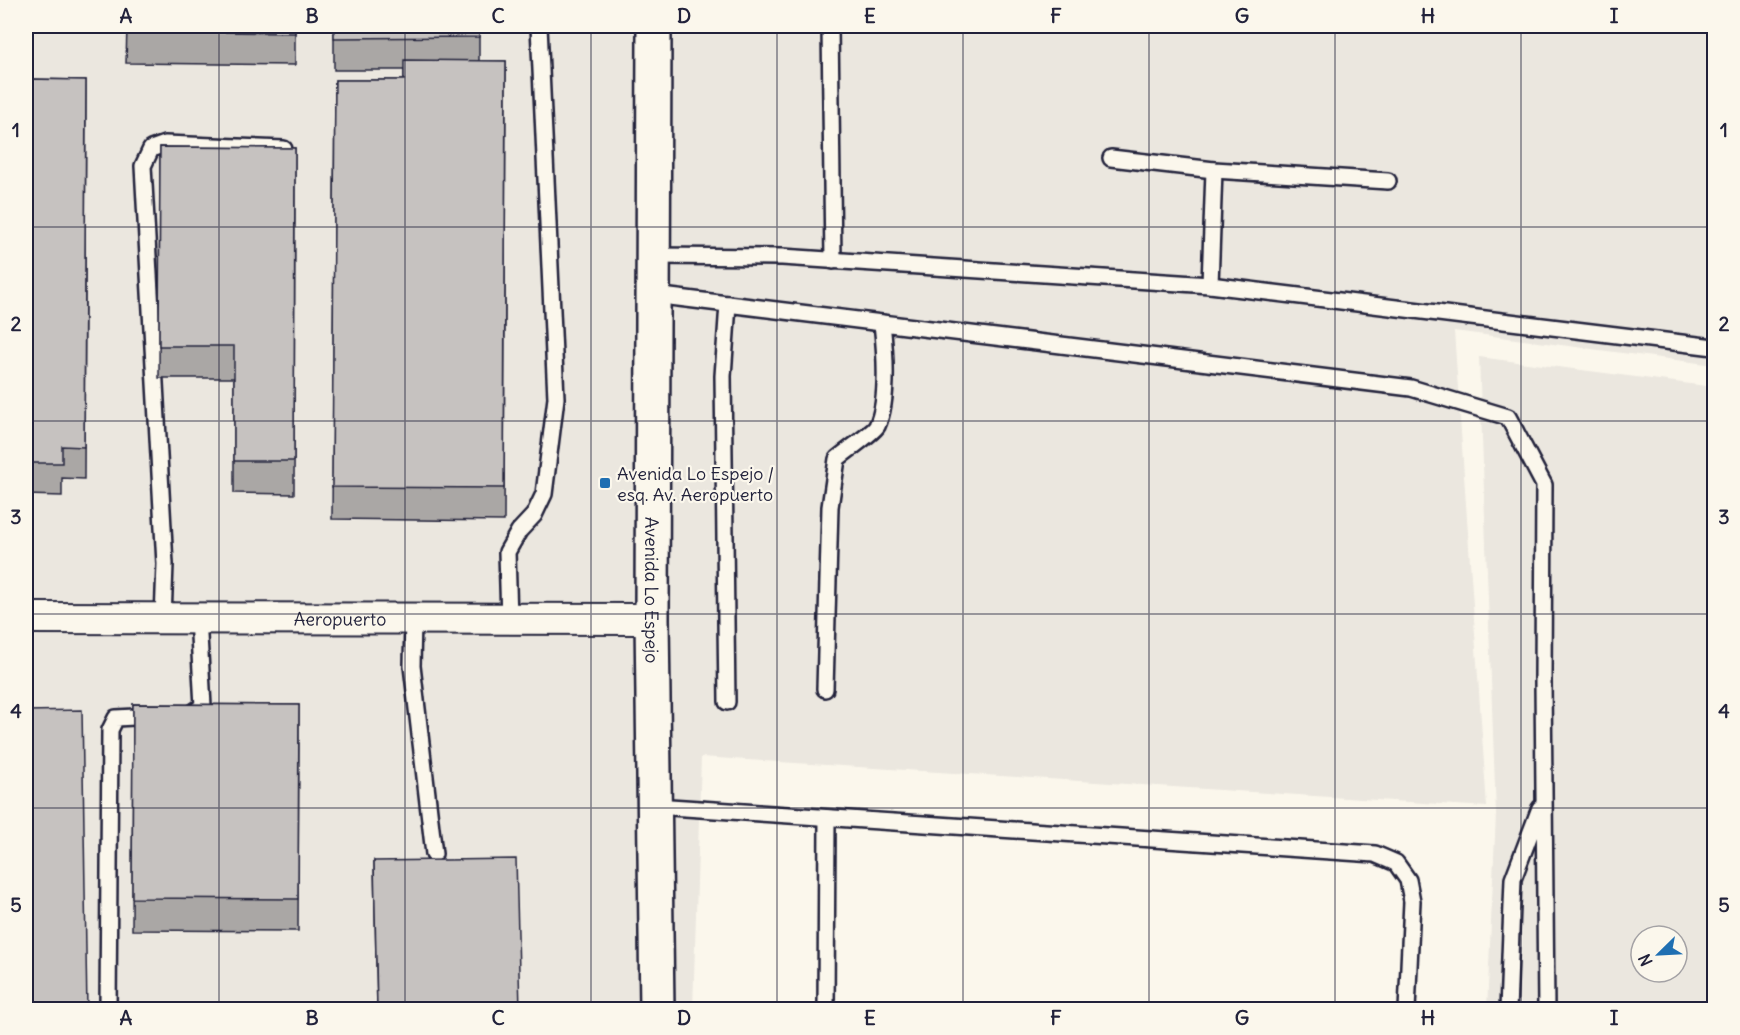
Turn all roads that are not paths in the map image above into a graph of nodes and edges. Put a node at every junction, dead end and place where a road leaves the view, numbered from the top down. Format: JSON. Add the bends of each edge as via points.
{"nodes":[{"id":1,"x":539,"y":26,"type":"edge"},
{"id":2,"x":654,"y":26,"type":"edge"},
{"id":3,"x":830,"y":26,"type":"edge"},
{"id":4,"x":288,"y":149,"type":"edge"},
{"id":5,"x":1111,"y":158,"type":"dead end"},
{"id":6,"x":1214,"y":170,"type":"junction"},
{"id":7,"x":1388,"y":181,"type":"dead end"},
{"id":8,"x":654,"y":256,"type":"junction"},
{"id":9,"x":832,"y":261,"type":"junction"},
{"id":10,"x":1210,"y":285,"type":"junction"},
{"id":11,"x":654,"y":295,"type":"junction"},
{"id":12,"x":728,"y":304,"type":"junction"},
{"id":13,"x":882,"y":323,"type":"junction"},
{"id":14,"x":1714,"y":347,"type":"edge"},
{"id":15,"x":26,"y":618,"type":"edge"},
{"id":16,"x":198,"y":618,"type":"junction"},
{"id":17,"x":163,"y":619,"type":"junction"},
{"id":18,"x":413,"y":619,"type":"junction"},
{"id":19,"x":509,"y":619,"type":"junction"},
{"id":20,"x":652,"y":619,"type":"junction"},
{"id":21,"x":825,"y":689,"type":"dead end"},
{"id":22,"x":727,"y":702,"type":"dead end"},
{"id":23,"x":1544,"y":798,"type":"junction"},
{"id":24,"x":655,"y":806,"type":"junction"},
{"id":25,"x":827,"y":818,"type":"junction"},
{"id":26,"x":434,"y":854,"type":"dead end"},
{"id":27,"x":108,"y":1010,"type":"edge"},
{"id":28,"x":657,"y":1010,"type":"edge"},
{"id":29,"x":826,"y":1010,"type":"edge"},
{"id":30,"x":1407,"y":1010,"type":"edge"},
{"id":31,"x":1508,"y":1010,"type":"edge"},
{"id":32,"x":1546,"y":1010,"type":"edge"}],
"edges":[{"from":1,"to":19,"type":"lane","via":[[556,398],[544,494],[507,552]]},
{"from":2,"to":8,"type":"main road","name":"Avenida Lo Espejo"},
{"from":3,"to":9,"type":"lane"},
{"from":4,"to":17,"type":"lane","via":[[165,144],[151,149],[143,166],[165,564]]},
{"from":5,"to":6,"type":"lane"},
{"from":6,"to":7,"type":"lane"},
{"from":6,"to":10,"type":"lane"},
{"from":8,"to":9,"type":"lane"},
{"from":8,"to":11,"type":"main road","name":"Avenida Lo Espejo"},
{"from":9,"to":10,"type":"lane"},
{"from":10,"to":14,"type":"lane"},
{"from":11,"to":12,"type":"lane"},
{"from":11,"to":20,"type":"main road","name":"Avenida Lo Espejo"},
{"from":12,"to":13,"type":"lane"},
{"from":12,"to":22,"type":"lane","via":[[723,376]]},
{"from":13,"to":21,"type":"lane","via":[[886,360],[877,428],[837,459],[830,507]]},
{"from":13,"to":23,"type":"lane","via":[[1411,388],[1508,417],[1544,485]]},
{"from":15,"to":17,"type":"street","name":"Aeropuerto"},
{"from":16,"to":17,"type":"street","name":"Aeropuerto"},
{"from":16,"to":18,"type":"street","name":"Aeropuerto"},
{"from":16,"to":27,"type":"lane","via":[[203,706],[188,715],[116,718],[110,730]]},
{"from":18,"to":19,"type":"street","name":"Aeropuerto"},
{"from":18,"to":26,"type":"lane","via":[[412,666]]},
{"from":19,"to":20,"type":"street","name":"Aeropuerto"},
{"from":20,"to":24,"type":"main road","name":"Avenida Lo Espejo"},
{"from":23,"to":31,"type":"lane","via":[[1513,879]]},
{"from":23,"to":32,"type":"lane"},
{"from":24,"to":25,"type":"lane"},
{"from":24,"to":28,"type":"main road","name":"Avenida Lo Espejo"},
{"from":25,"to":29,"type":"lane"},
{"from":25,"to":30,"type":"lane","via":[[1375,854],[1396,863],[1408,880],[1412,901]]}]}
